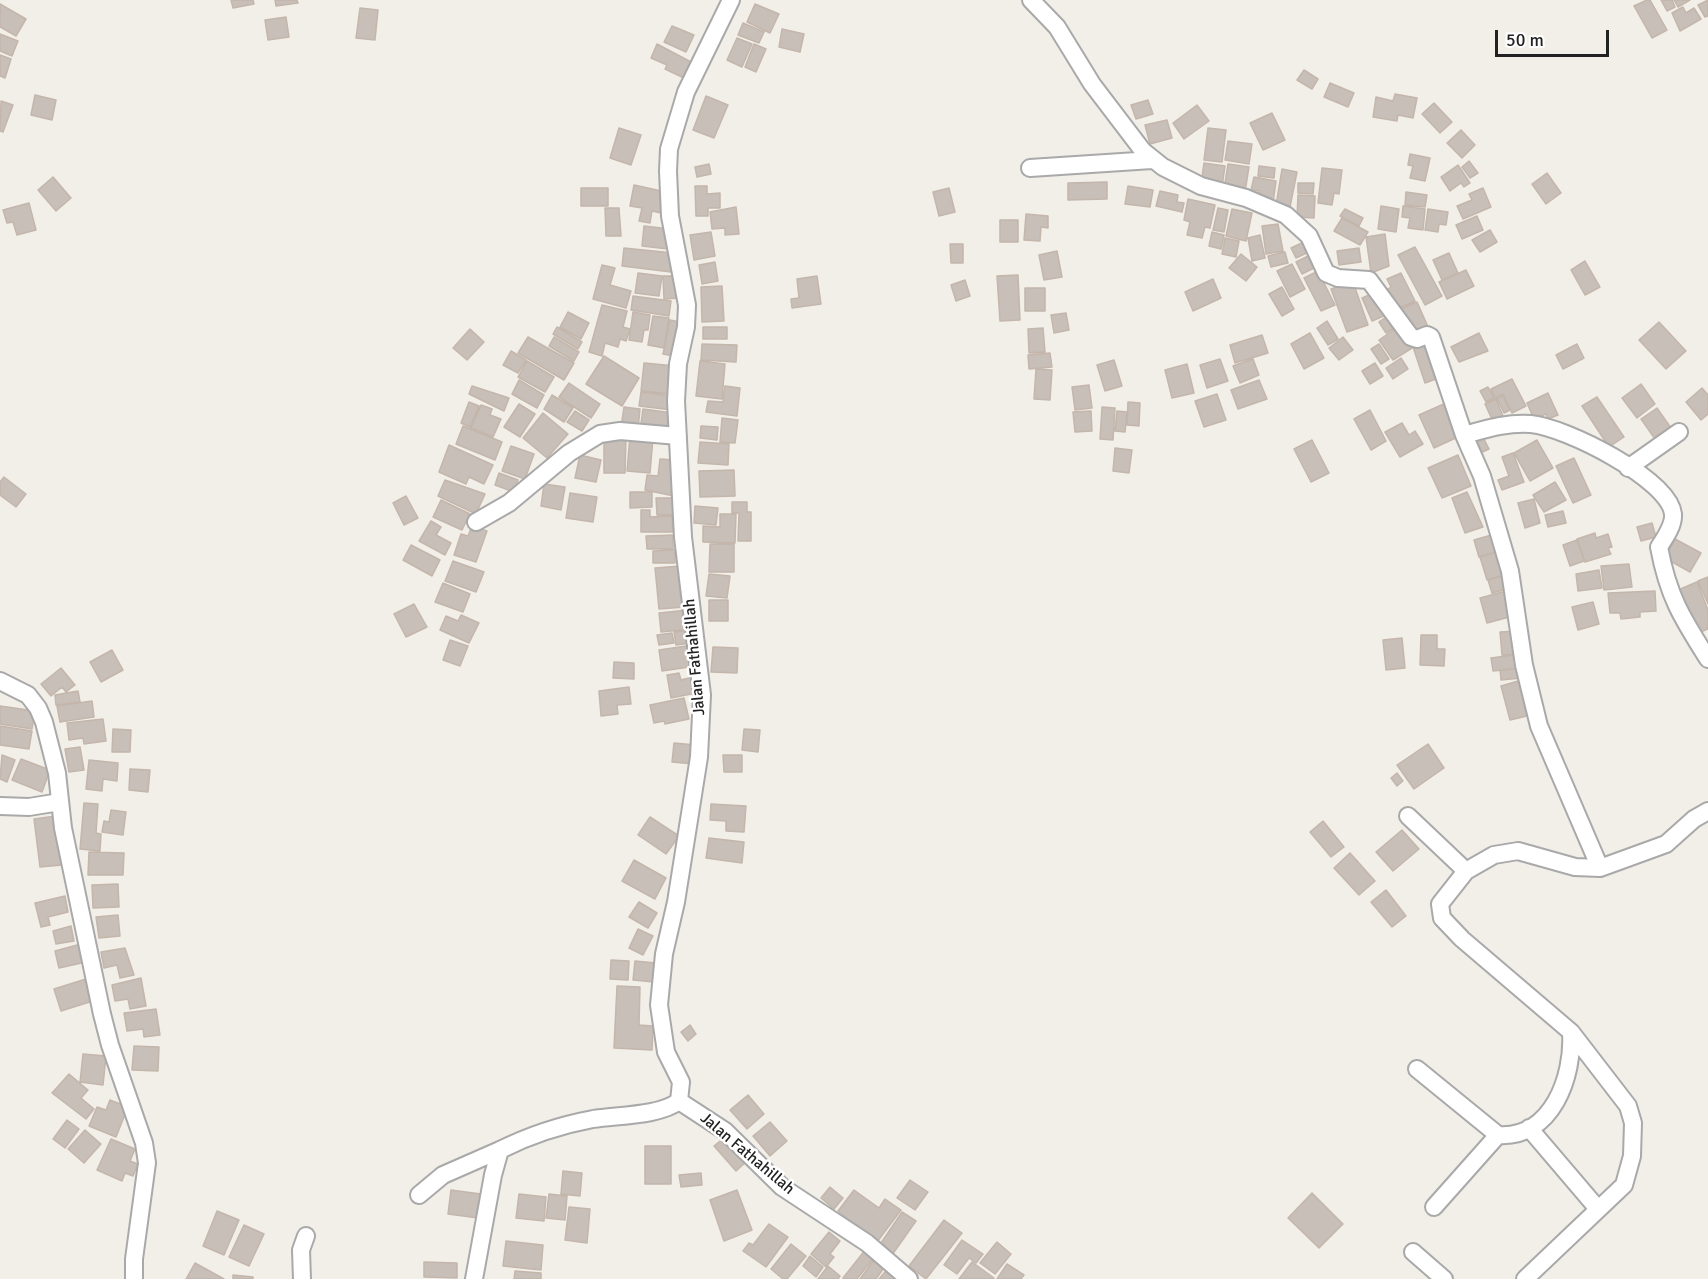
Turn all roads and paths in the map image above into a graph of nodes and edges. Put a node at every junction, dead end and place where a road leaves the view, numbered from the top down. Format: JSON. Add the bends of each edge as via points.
{"nodes":[{"id":1,"x":731,"y":0,"type":"edge"},
{"id":2,"x":1031,"y":0,"type":"edge"},
{"id":3,"x":1152,"y":160,"type":"junction"},
{"id":4,"x":1030,"y":168,"type":"dead end"},
{"id":5,"x":1679,"y":432,"type":"dead end"},
{"id":6,"x":1464,"y":435,"type":"junction"},
{"id":7,"x":678,"y":436,"type":"junction"},
{"id":8,"x":1628,"y":468,"type":"junction"},
{"id":9,"x":476,"y":522,"type":"dead end"},
{"id":10,"x":1708,"y":658,"type":"edge"},
{"id":11,"x":0,"y":681,"type":"edge"},
{"id":12,"x":60,"y":802,"type":"junction"},
{"id":13,"x":0,"y":806,"type":"edge"},
{"id":14,"x":1708,"y":811,"type":"edge"},
{"id":15,"x":1408,"y":816,"type":"dead end"},
{"id":16,"x":1600,"y":868,"type":"junction"},
{"id":17,"x":1466,"y":871,"type":"junction"},
{"id":18,"x":1571,"y":1032,"type":"junction"},
{"id":19,"x":1417,"y":1069,"type":"dead end"},
{"id":20,"x":679,"y":1101,"type":"junction"},
{"id":21,"x":1529,"y":1128,"type":"junction"},
{"id":22,"x":1498,"y":1135,"type":"junction"},
{"id":23,"x":500,"y":1150,"type":"junction"},
{"id":24,"x":419,"y":1195,"type":"dead end"},
{"id":25,"x":1434,"y":1207,"type":"dead end"},
{"id":26,"x":1599,"y":1209,"type":"junction"},
{"id":27,"x":306,"y":1236,"type":"dead end"},
{"id":28,"x":1413,"y":1252,"type":"dead end"},
{"id":29,"x":134,"y":1279,"type":"edge"},
{"id":30,"x":302,"y":1279,"type":"edge"},
{"id":31,"x":474,"y":1279,"type":"edge"},
{"id":32,"x":909,"y":1279,"type":"edge"},
{"id":33,"x":1444,"y":1279,"type":"edge"},
{"id":34,"x":1525,"y":1279,"type":"edge"}],
"edges":[{"from":1,"to":7,"type":"street","name":"Jalan Fathahillah","via":[[686,92],[669,149],[668,202],[687,305],[676,383]]},
{"from":2,"to":3,"type":"street","via":[[1057,27],[1092,84]]},
{"from":3,"to":4,"type":"street"},
{"from":3,"to":6,"type":"street","via":[[1201,186],[1246,198],[1286,215],[1309,236],[1326,273],[1338,278],[1369,280],[1411,337],[1431,337]]},
{"from":5,"to":8,"type":"street"},
{"from":6,"to":8,"type":"street","via":[[1515,424],[1551,427],[1587,442]]},
{"from":6,"to":16,"type":"street","via":[[1482,476],[1510,571],[1530,697],[1539,726]]},
{"from":7,"to":9,"type":"street","via":[[620,431],[600,434],[569,453],[509,503]]},
{"from":7,"to":20,"type":"street","name":"Jalan Fathahillah","via":[[683,537],[702,695],[699,757],[664,954],[659,1005],[666,1052],[681,1082]]},
{"from":8,"to":10,"type":"street","via":[[1652,481],[1668,500],[1673,515],[1659,547],[1663,569],[1675,605]]},
{"from":11,"to":12,"type":"street","via":[[28,695],[38,708],[57,773]]},
{"from":12,"to":13,"type":"street"},
{"from":12,"to":29,"type":"street","via":[[102,1014],[144,1143],[147,1163]]},
{"from":14,"to":16,"type":"street","via":[[1666,844]]},
{"from":15,"to":17,"type":"street"},
{"from":16,"to":17,"type":"street","via":[[1575,867],[1506,851],[1481,860]]},
{"from":17,"to":18,"type":"street","via":[[1440,904],[1442,918]]},
{"from":18,"to":21,"type":"street","via":[[1572,1055],[1563,1088],[1545,1116]]},
{"from":18,"to":26,"type":"street","via":[[1628,1106],[1633,1123],[1632,1156],[1624,1185]]},
{"from":19,"to":22,"type":"street"},
{"from":20,"to":23,"type":"street","via":[[662,1110],[566,1125]]},
{"from":20,"to":32,"type":"street","name":"Jalan Fathahillah","via":[[725,1131],[782,1187],[867,1243]]},
{"from":21,"to":22,"type":"street","via":[[1510,1136]]},
{"from":21,"to":26,"type":"street"},
{"from":22,"to":25,"type":"street"},
{"from":23,"to":24,"type":"street","via":[[442,1175]]},
{"from":23,"to":31,"type":"street"},
{"from":26,"to":34,"type":"street"},
{"from":27,"to":30,"type":"street","via":[[301,1250]]},
{"from":28,"to":33,"type":"street"}]}
